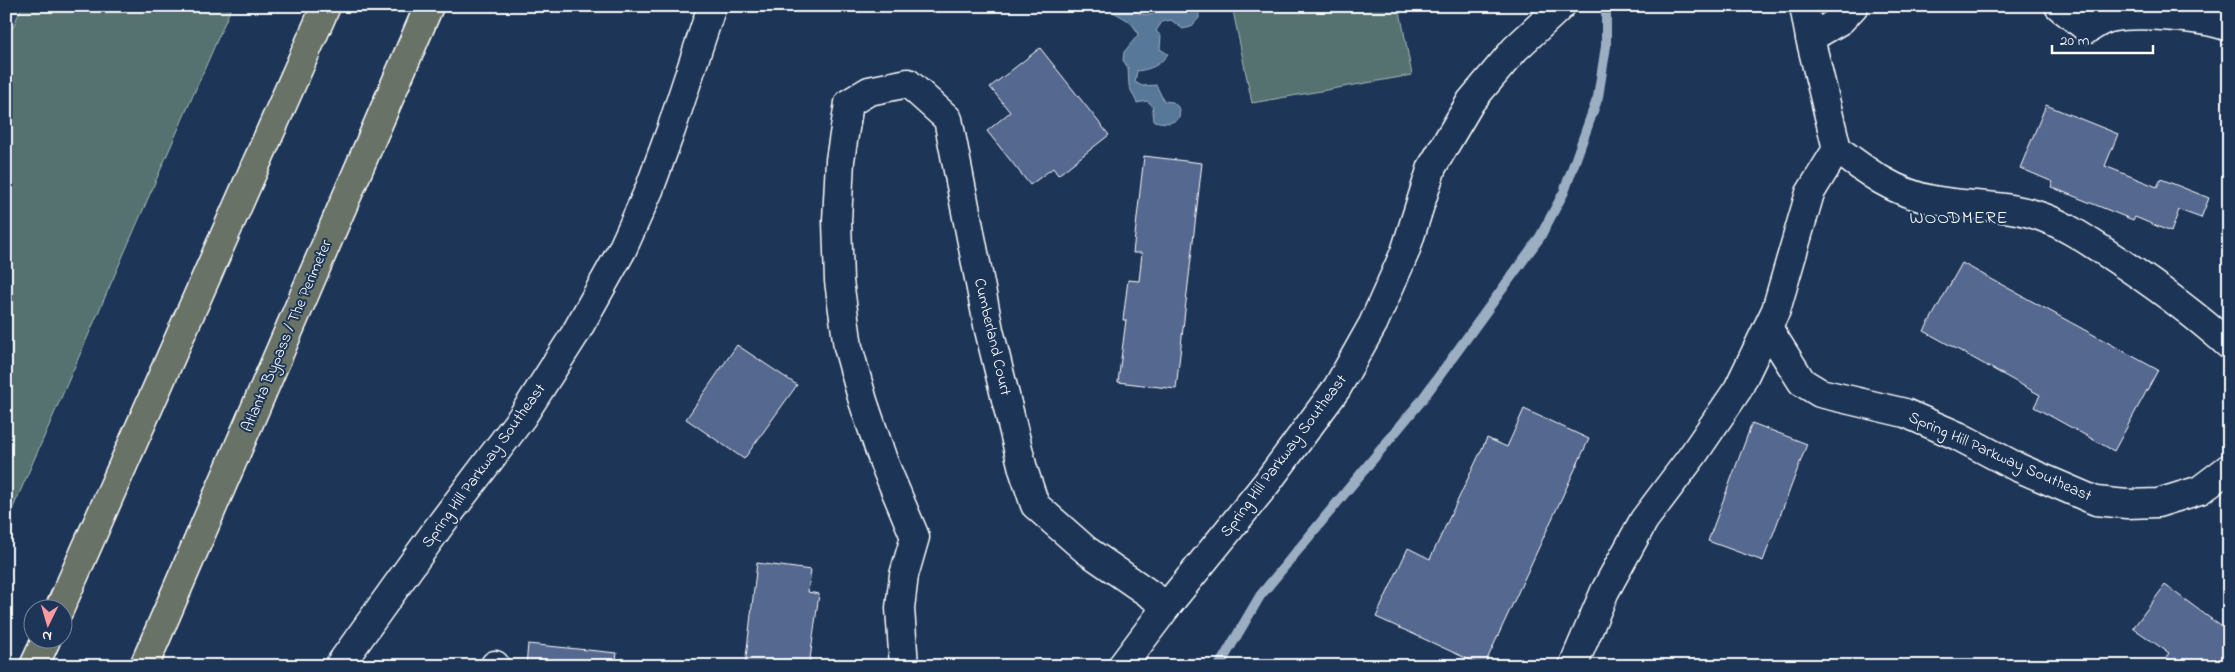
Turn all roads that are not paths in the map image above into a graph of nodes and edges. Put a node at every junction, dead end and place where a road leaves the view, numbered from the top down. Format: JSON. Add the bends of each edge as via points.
{"nodes":[{"id":1,"x":326,"y":6,"type":"edge"},
{"id":2,"x":430,"y":6,"type":"edge"},
{"id":3,"x":712,"y":6,"type":"edge"},
{"id":4,"x":1561,"y":6,"type":"edge"},
{"id":5,"x":1804,"y":6,"type":"edge"},
{"id":6,"x":1854,"y":6,"type":"edge"},
{"id":7,"x":2059,"y":6,"type":"edge"},
{"id":8,"x":2229,"y":27,"type":"edge"},
{"id":9,"x":1810,"y":38,"type":"junction"},
{"id":10,"x":1838,"y":149,"type":"junction"},
{"id":11,"x":1768,"y":328,"type":"junction"},
{"id":12,"x":2229,"y":345,"type":"edge"},
{"id":13,"x":2229,"y":468,"type":"edge"},
{"id":14,"x":63,"y":600,"type":"edge"},
{"id":15,"x":1167,"y":606,"type":"junction"},
{"id":16,"x":41,"y":650,"type":"edge"},
{"id":17,"x":34,"y":666,"type":"edge"},
{"id":18,"x":144,"y":666,"type":"edge"},
{"id":19,"x":339,"y":666,"type":"edge"},
{"id":20,"x":904,"y":666,"type":"edge"},
{"id":21,"x":1122,"y":666,"type":"edge"},
{"id":22,"x":1573,"y":666,"type":"edge"}],
"edges":[{"from":1,"to":14,"type":"highway"},
{"from":2,"to":18,"type":"highway","name":"Atlanta Bypass / The Perimeter"},
{"from":3,"to":19,"type":"street","name":"Spring Hill Parkway Southeast","via":[[649,190],[622,250],[580,326],[522,417]]},
{"from":4,"to":15,"type":"street","name":"Spring Hill Parkway Southeast","via":[[1515,49],[1471,101],[1432,167],[1405,252],[1373,324],[1337,388],[1266,484]]},
{"from":5,"to":9,"type":"street"},
{"from":6,"to":9,"type":"street","via":[[1841,20]]},
{"from":7,"to":8,"type":"street","via":[[2088,29],[2107,19],[2130,15],[2213,21]]},
{"from":9,"to":10,"type":"street"},
{"from":10,"to":11,"type":"street","via":[[1810,193]]},
{"from":10,"to":12,"type":"street","via":[[1872,176],[1897,190],[1933,200],[2013,209],[2045,218],[2156,285]]},
{"from":11,"to":13,"type":"street","name":"Spring Hill Parkway Southeast","via":[[1802,382],[1820,393],[1905,413],[2096,501],[2158,503],[2200,490]]},
{"from":11,"to":22,"type":"street","via":[[1738,389],[1644,520],[1605,591]]},
{"from":15,"to":20,"type":"street","name":"Cumberland Court","via":[[1086,550],[1035,505],[989,330],[948,119],[908,83],[869,91],[848,103],[840,160],[837,220],[839,281],[848,348],[862,401],[915,537],[904,575],[900,608]]},
{"from":15,"to":21,"type":"street","name":"Spring Hill Parkway Southeast"},
{"from":16,"to":17,"type":"highway"}]}
